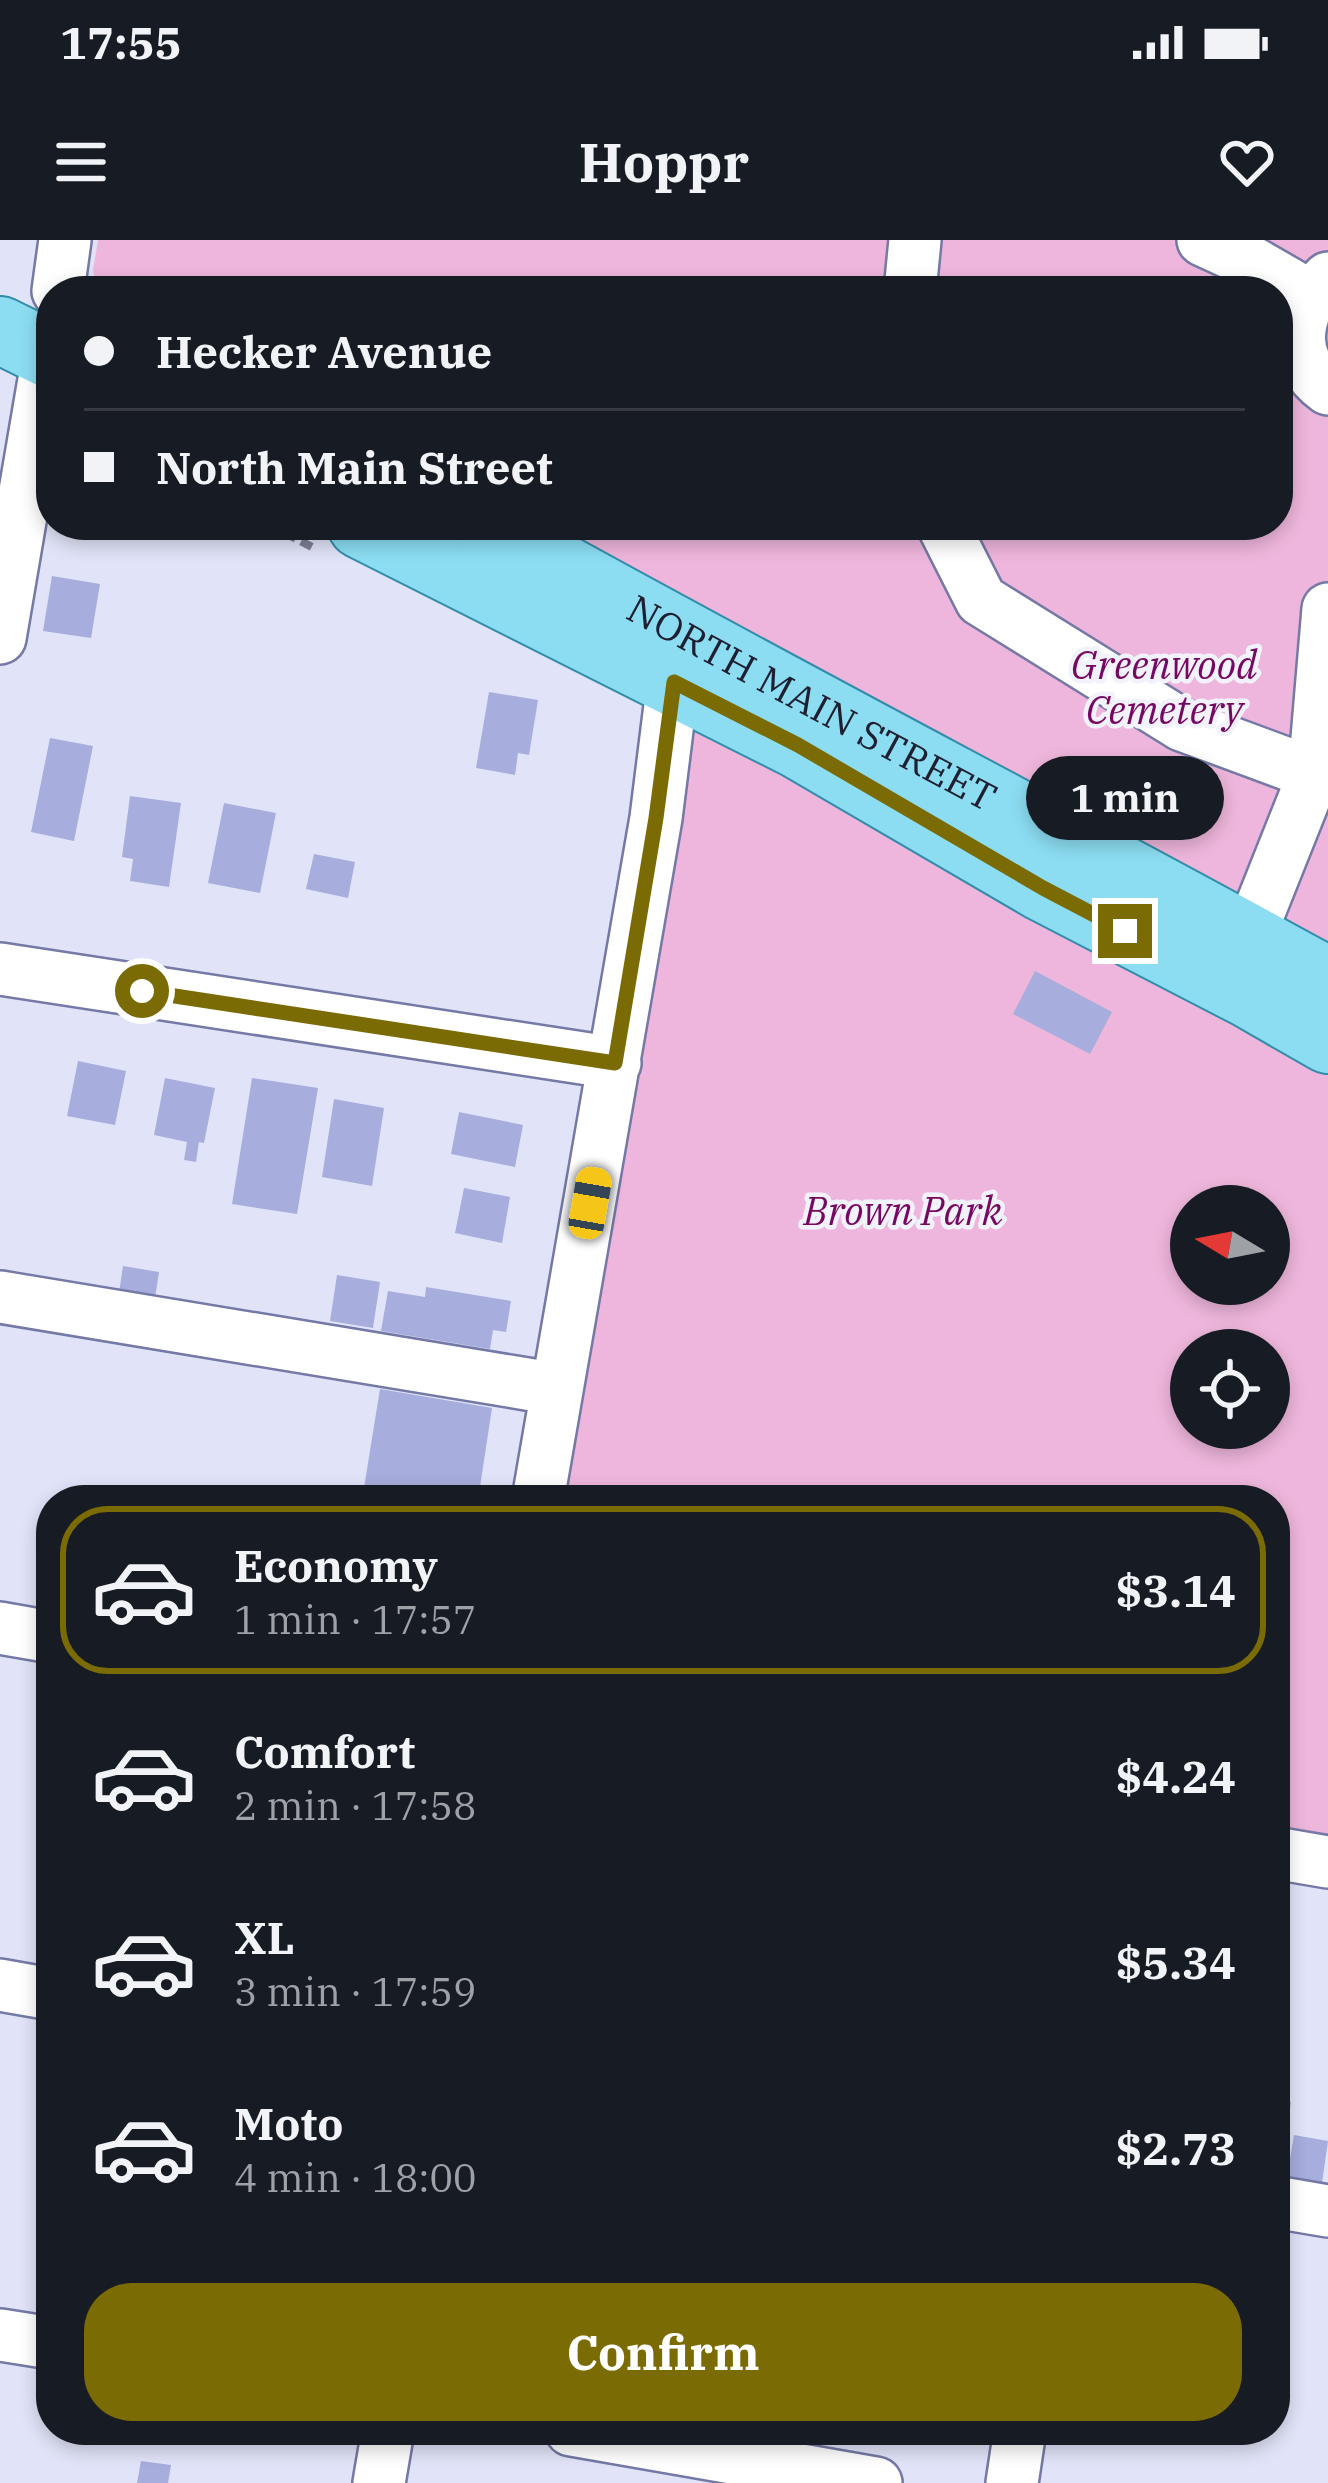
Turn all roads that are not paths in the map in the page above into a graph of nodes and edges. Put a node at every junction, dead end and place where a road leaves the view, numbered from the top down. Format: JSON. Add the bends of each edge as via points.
{"nodes":[{"id":1,"x":65,"y":240,"type":"edge"},
{"id":2,"x":1203,"y":240,"type":"edge"},
{"id":3,"x":57,"y":276,"type":"edge"},
{"id":4,"x":1289,"y":276,"type":"edge"},
{"id":5,"x":1319,"y":287,"type":"edge"},
{"id":6,"x":36,"y":385,"type":"edge"},
{"id":7,"x":1328,"y":389,"type":"edge"},
{"id":8,"x":392,"y":540,"type":"edge"},
{"id":9,"x":512,"y":540,"type":"edge"},
{"id":10,"x":951,"y":540,"type":"edge"},
{"id":11,"x":1328,"y":609,"type":"edge"},
{"id":12,"x":0,"y":638,"type":"edge"},
{"id":13,"x":674,"y":682,"type":"junction"},
{"id":14,"x":1321,"y":777,"type":"edge"},
{"id":15,"x":1249,"y":937,"type":"junction"},
{"id":16,"x":0,"y":969,"type":"edge"},
{"id":17,"x":1328,"y":981,"type":"edge"},
{"id":18,"x":1328,"y":1040,"type":"edge"},
{"id":19,"x":615,"y":1063,"type":"junction"},
{"id":20,"x":0,"y":1298,"type":"edge"},
{"id":21,"x":557,"y":1389,"type":"junction"},
{"id":22,"x":541,"y":1485,"type":"edge"},
{"id":23,"x":0,"y":1628,"type":"edge"},
{"id":24,"x":36,"y":1634,"type":"edge"},
{"id":25,"x":1290,"y":1856,"type":"edge"},
{"id":26,"x":1328,"y":1862,"type":"edge"},
{"id":27,"x":0,"y":1985,"type":"edge"},
{"id":28,"x":36,"y":1991,"type":"edge"},
{"id":29,"x":1290,"y":2205,"type":"edge"},
{"id":30,"x":1328,"y":2211,"type":"edge"},
{"id":31,"x":0,"y":2335,"type":"edge"},
{"id":32,"x":36,"y":2341,"type":"edge"},
{"id":33,"x":386,"y":2445,"type":"edge"},
{"id":34,"x":657,"y":2445,"type":"edge"},
{"id":35,"x":1018,"y":2445,"type":"edge"},
{"id":36,"x":380,"y":2483,"type":"edge"},
{"id":37,"x":876,"y":2483,"type":"edge"},
{"id":38,"x":1012,"y":2483,"type":"edge"}],
"edges":[{"from":1,"to":3,"type":"street"},
{"from":2,"to":4,"type":"street"},
{"from":5,"to":7,"type":"street","via":[[1299,331],[1302,355]]},
{"from":6,"to":12,"type":"street"},
{"from":8,"to":13,"type":"main road","name":"NORTH MAIN STREET"},
{"from":9,"to":15,"type":"main road","name":"NORTH MAIN STREET"},
{"from":10,"to":14,"type":"street","via":[[981,600],[1182,725]]},
{"from":11,"to":14,"type":"street"},
{"from":13,"to":18,"type":"main road","name":"NORTH MAIN STREET"},
{"from":13,"to":19,"type":"street"},
{"from":14,"to":15,"type":"street"},
{"from":15,"to":17,"type":"main road","name":"NORTH MAIN STREET"},
{"from":16,"to":19,"type":"street"},
{"from":19,"to":21,"type":"street"},
{"from":20,"to":21,"type":"street"},
{"from":21,"to":22,"type":"street"},
{"from":23,"to":24,"type":"street"},
{"from":25,"to":26,"type":"street"},
{"from":27,"to":28,"type":"street"},
{"from":29,"to":30,"type":"street"},
{"from":31,"to":32,"type":"street"},
{"from":33,"to":36,"type":"street"},
{"from":34,"to":37,"type":"street"},
{"from":35,"to":38,"type":"street"}]}
